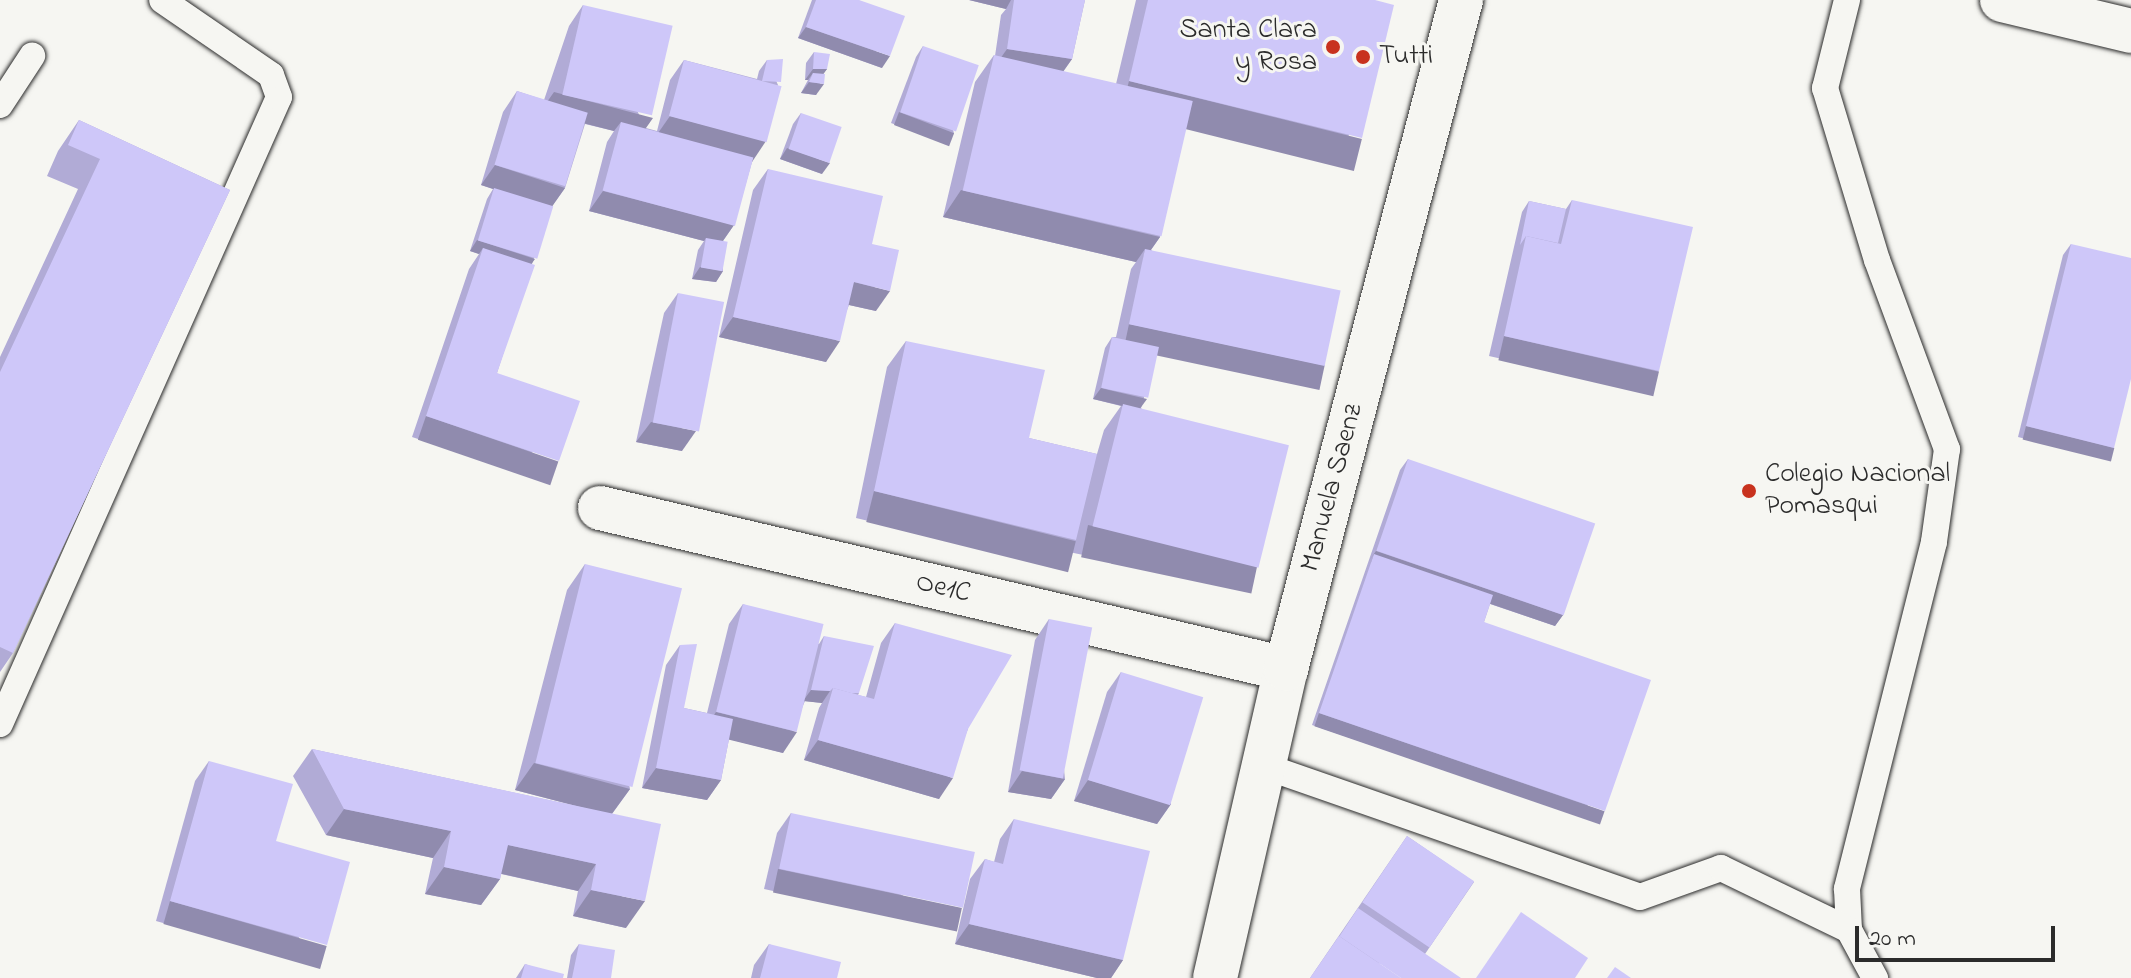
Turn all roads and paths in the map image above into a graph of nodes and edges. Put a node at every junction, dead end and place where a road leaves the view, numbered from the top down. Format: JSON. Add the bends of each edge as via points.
{"nodes":[{"id":1,"x":162,"y":0,"type":"edge"},
{"id":2,"x":1461,"y":0,"type":"edge"},
{"id":3,"x":1847,"y":0,"type":"edge"},
{"id":4,"x":2002,"y":0,"type":"edge"},
{"id":5,"x":2131,"y":31,"type":"edge"},
{"id":6,"x":32,"y":56,"type":"dead end"},
{"id":7,"x":0,"y":105,"type":"edge"},
{"id":8,"x":600,"y":508,"type":"dead end"},
{"id":9,"x":1286,"y":669,"type":"junction"},
{"id":10,"x":0,"y":724,"type":"edge"},
{"id":11,"x":1264,"y":766,"type":"junction"},
{"id":12,"x":1849,"y":930,"type":"junction"},
{"id":13,"x":1215,"y":978,"type":"edge"},
{"id":14,"x":1875,"y":978,"type":"edge"}],
"edges":[{"from":1,"to":10,"type":"lane","via":[[271,75],[279,97]]},
{"from":2,"to":9,"type":"street","name":"Manuela Saenz"},
{"from":3,"to":12,"type":"lane","via":[[1825,88],[1877,260],[1947,449],[1934,542],[1847,889]]},
{"from":4,"to":5,"type":"street"},
{"from":6,"to":7,"type":"lane"},
{"from":8,"to":9,"type":"street","name":"Oe1C"},
{"from":9,"to":11,"type":"street","name":"Manuela Saenz"},
{"from":11,"to":12,"type":"lane","via":[[1640,897],[1721,868]]},
{"from":11,"to":13,"type":"street","name":"Manuela Saenz"},
{"from":12,"to":14,"type":"lane"}]}
